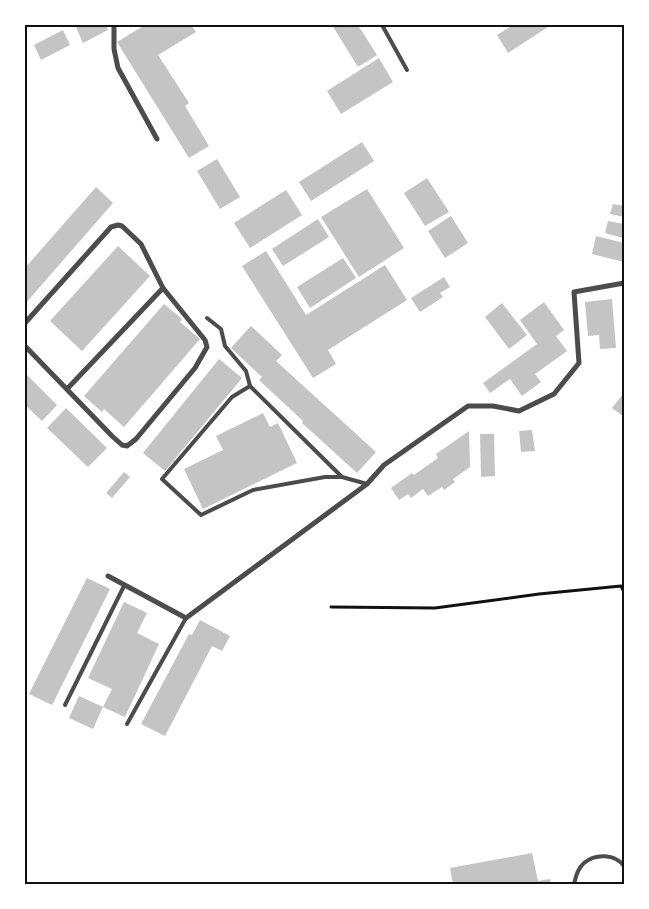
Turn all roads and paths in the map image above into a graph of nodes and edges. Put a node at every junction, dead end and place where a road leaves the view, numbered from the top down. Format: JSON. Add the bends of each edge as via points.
{"nodes":[{"id":1,"x":114,"y":25,"type":"edge"},
{"id":2,"x":382,"y":25,"type":"edge"},
{"id":3,"x":407,"y":70,"type":"dead end"},
{"id":4,"x":157,"y":139,"type":"dead end"},
{"id":5,"x":624,"y":283,"type":"edge"},
{"id":6,"x":163,"y":288,"type":"junction"},
{"id":7,"x":207,"y":318,"type":"dead end"},
{"id":8,"x":25,"y":323,"type":"edge"},
{"id":9,"x":25,"y":346,"type":"edge"},
{"id":10,"x":250,"y":386,"type":"junction"},
{"id":11,"x":67,"y":389,"type":"junction"},
{"id":12,"x":342,"y":477,"type":"junction"},
{"id":13,"x":367,"y":484,"type":"junction"},
{"id":14,"x":108,"y":576,"type":"dead end"},
{"id":15,"x":124,"y":586,"type":"junction"},
{"id":16,"x":624,"y":592,"type":"edge"},
{"id":17,"x":331,"y":607,"type":"dead end"},
{"id":18,"x":186,"y":618,"type":"junction"},
{"id":19,"x":65,"y":705,"type":"dead end"},
{"id":20,"x":127,"y":724,"type":"dead end"},
{"id":21,"x":624,"y":866,"type":"edge"},
{"id":22,"x":574,"y":884,"type":"edge"}],
"edges":[{"from":1,"to":4,"type":"street","via":[[118,68]]},
{"from":2,"to":3,"type":"lane"},
{"from":5,"to":13,"type":"street","via":[[574,292],[580,363],[554,394],[519,411],[468,406],[384,465]]},
{"from":6,"to":8,"type":"street","via":[[141,244],[126,228],[115,225]]},
{"from":6,"to":11,"type":"street"},
{"from":6,"to":11,"type":"street","via":[[205,340],[207,348],[195,368],[136,438],[127,446],[122,445]]},
{"from":7,"to":10,"type":"lane","via":[[221,329],[224,346],[246,371]]},
{"from":9,"to":11,"type":"street"},
{"from":10,"to":12,"type":"lane"},
{"from":10,"to":12,"type":"lane","via":[[232,397],[162,479],[201,515],[253,490]]},
{"from":12,"to":13,"type":"lane"},
{"from":13,"to":18,"type":"street"},
{"from":14,"to":15,"type":"street"},
{"from":15,"to":18,"type":"street"},
{"from":15,"to":19,"type":"lane"},
{"from":16,"to":17,"type":"path","via":[[621,586],[435,608]]},
{"from":18,"to":20,"type":"lane"},
{"from":21,"to":22,"type":"lane","via":[[609,856],[596,857],[584,863]]}]}
